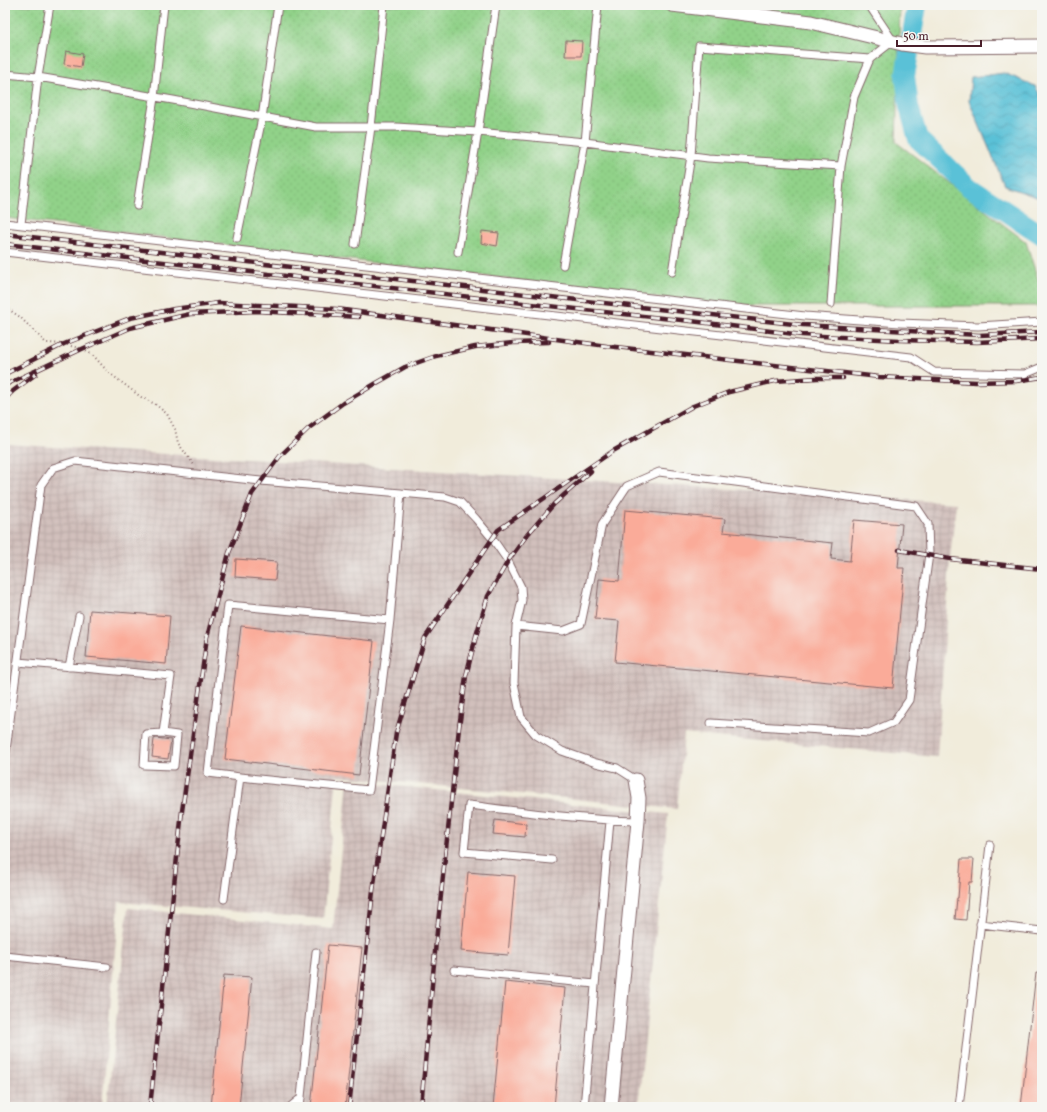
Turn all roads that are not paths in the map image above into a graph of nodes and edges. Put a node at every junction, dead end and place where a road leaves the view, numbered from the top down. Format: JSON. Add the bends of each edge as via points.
{"nodes":[{"id":1,"x":50,"y":5,"type":"edge"},
{"id":2,"x":164,"y":5,"type":"edge"},
{"id":3,"x":278,"y":5,"type":"edge"},
{"id":4,"x":384,"y":5,"type":"edge"},
{"id":5,"x":496,"y":5,"type":"edge"},
{"id":6,"x":598,"y":5,"type":"edge"},
{"id":7,"x":672,"y":5,"type":"edge"},
{"id":8,"x":869,"y":5,"type":"edge"},
{"id":9,"x":898,"y":42,"type":"junction"},
{"id":10,"x":1042,"y":46,"type":"edge"},
{"id":11,"x":870,"y":59,"type":"junction"},
{"id":12,"x":5,"y":74,"type":"edge"},
{"id":13,"x":38,"y":77,"type":"junction"},
{"id":14,"x":154,"y":98,"type":"junction"},
{"id":15,"x":262,"y":118,"type":"junction"},
{"id":16,"x":371,"y":127,"type":"junction"},
{"id":17,"x":478,"y":132,"type":"junction"},
{"id":18,"x":584,"y":142,"type":"junction"},
{"id":19,"x":691,"y":156,"type":"junction"},
{"id":20,"x":841,"y":166,"type":"junction"},
{"id":21,"x":137,"y":206,"type":"dead end"},
{"id":22,"x":5,"y":222,"type":"edge"},
{"id":23,"x":21,"y":224,"type":"junction"},
{"id":24,"x":237,"y":238,"type":"dead end"},
{"id":25,"x":355,"y":244,"type":"dead end"},
{"id":26,"x":5,"y":252,"type":"edge"},
{"id":27,"x":458,"y":252,"type":"dead end"},
{"id":28,"x":563,"y":265,"type":"dead end"},
{"id":29,"x":672,"y":272,"type":"dead end"},
{"id":30,"x":831,"y":304,"type":"dead end"},
{"id":31,"x":1042,"y":322,"type":"edge"},
{"id":32,"x":1042,"y":367,"type":"edge"},
{"id":33,"x":401,"y":493,"type":"junction"},
{"id":34,"x":79,"y":616,"type":"dead end"},
{"id":35,"x":390,"y":620,"type":"junction"},
{"id":36,"x":516,"y":626,"type":"junction"},
{"id":37,"x":18,"y":662,"type":"junction"},
{"id":38,"x":69,"y":667,"type":"junction"},
{"id":39,"x":711,"y":723,"type":"dead end"},
{"id":40,"x":163,"y":733,"type":"junction"},
{"id":41,"x":5,"y":758,"type":"edge"},
{"id":42,"x":240,"y":777,"type":"junction"},
{"id":43,"x":636,"y":780,"type":"joint"},
{"id":44,"x":610,"y":820,"type":"junction"},
{"id":45,"x":638,"y":821,"type":"junction"},
{"id":46,"x":990,"y":845,"type":"dead end"},
{"id":47,"x":552,"y":860,"type":"dead end"},
{"id":48,"x":224,"y":899,"type":"dead end"},
{"id":49,"x":980,"y":924,"type":"junction"},
{"id":50,"x":1042,"y":931,"type":"edge"},
{"id":51,"x":316,"y":952,"type":"dead end"},
{"id":52,"x":5,"y":956,"type":"edge"},
{"id":53,"x":107,"y":967,"type":"dead end"},
{"id":54,"x":454,"y":970,"type":"dead end"},
{"id":55,"x":595,"y":984,"type":"junction"},
{"id":56,"x":300,"y":1098,"type":"junction"},
{"id":57,"x":290,"y":1107,"type":"edge"},
{"id":58,"x":300,"y":1107,"type":"edge"},
{"id":59,"x":584,"y":1107,"type":"edge"},
{"id":60,"x":611,"y":1107,"type":"edge"},
{"id":61,"x":959,"y":1107,"type":"edge"}],
"edges":[{"from":1,"to":13,"type":"lane"},
{"from":2,"to":14,"type":"lane"},
{"from":3,"to":15,"type":"lane"},
{"from":4,"to":16,"type":"lane"},
{"from":5,"to":17,"type":"lane"},
{"from":6,"to":18,"type":"lane"},
{"from":7,"to":9,"type":"street","via":[[811,22]]},
{"from":8,"to":9,"type":"lane"},
{"from":9,"to":10,"type":"street","via":[[925,46]]},
{"from":9,"to":11,"type":"lane"},
{"from":11,"to":19,"type":"lane","via":[[699,46]]},
{"from":11,"to":20,"type":"lane","via":[[854,97]]},
{"from":12,"to":13,"type":"lane"},
{"from":13,"to":14,"type":"lane"},
{"from":13,"to":23,"type":"lane"},
{"from":14,"to":15,"type":"lane"},
{"from":14,"to":21,"type":"lane"},
{"from":15,"to":16,"type":"lane","via":[[316,127]]},
{"from":15,"to":24,"type":"lane"},
{"from":16,"to":17,"type":"lane"},
{"from":16,"to":25,"type":"lane"},
{"from":17,"to":18,"type":"lane"},
{"from":17,"to":27,"type":"lane"},
{"from":18,"to":19,"type":"lane"},
{"from":18,"to":28,"type":"lane"},
{"from":19,"to":20,"type":"lane"},
{"from":19,"to":29,"type":"lane"},
{"from":20,"to":30,"type":"lane"},
{"from":22,"to":23,"type":"lane"},
{"from":23,"to":31,"type":"lane","via":[[805,316],[978,326]]},
{"from":26,"to":32,"type":"lane","via":[[911,357],[934,372],[1025,374]]},
{"from":33,"to":35,"type":"lane"},
{"from":33,"to":36,"type":"lane","via":[[445,497],[460,502],[476,519],[508,561],[521,587],[522,600]]},
{"from":33,"to":37,"type":"lane","via":[[75,461],[53,468],[41,485]]},
{"from":34,"to":38,"type":"lane"},
{"from":35,"to":42,"type":"lane","via":[[369,790]]},
{"from":35,"to":42,"type":"lane","via":[[228,605],[208,773]]},
{"from":36,"to":39,"type":"lane","via":[[563,631],[581,624],[602,524],[627,486],[659,472],[916,506],[928,524],[929,554],[909,700],[894,722],[869,733]]},
{"from":36,"to":43,"type":"lane","via":[[514,683],[521,717],[536,735],[562,751],[617,768]]},
{"from":37,"to":38,"type":"lane"},
{"from":37,"to":41,"type":"lane"},
{"from":38,"to":40,"type":"lane","via":[[171,676]]},
{"from":40,"to":40,"type":"lane","via":[[146,734],[144,765],[174,766],[177,735]]},
{"from":42,"to":48,"type":"lane"},
{"from":43,"to":45,"type":"street","via":[[639,798]]},
{"from":44,"to":45,"type":"lane"},
{"from":44,"to":47,"type":"lane","via":[[553,816],[469,805],[464,852]]},
{"from":44,"to":55,"type":"lane"},
{"from":45,"to":60,"type":"street"},
{"from":46,"to":49,"type":"lane"},
{"from":49,"to":50,"type":"lane"},
{"from":49,"to":61,"type":"lane"},
{"from":51,"to":56,"type":"lane"},
{"from":52,"to":53,"type":"lane"},
{"from":54,"to":55,"type":"lane"},
{"from":55,"to":59,"type":"lane"},
{"from":56,"to":57,"type":"lane"},
{"from":56,"to":58,"type":"lane"}]}
